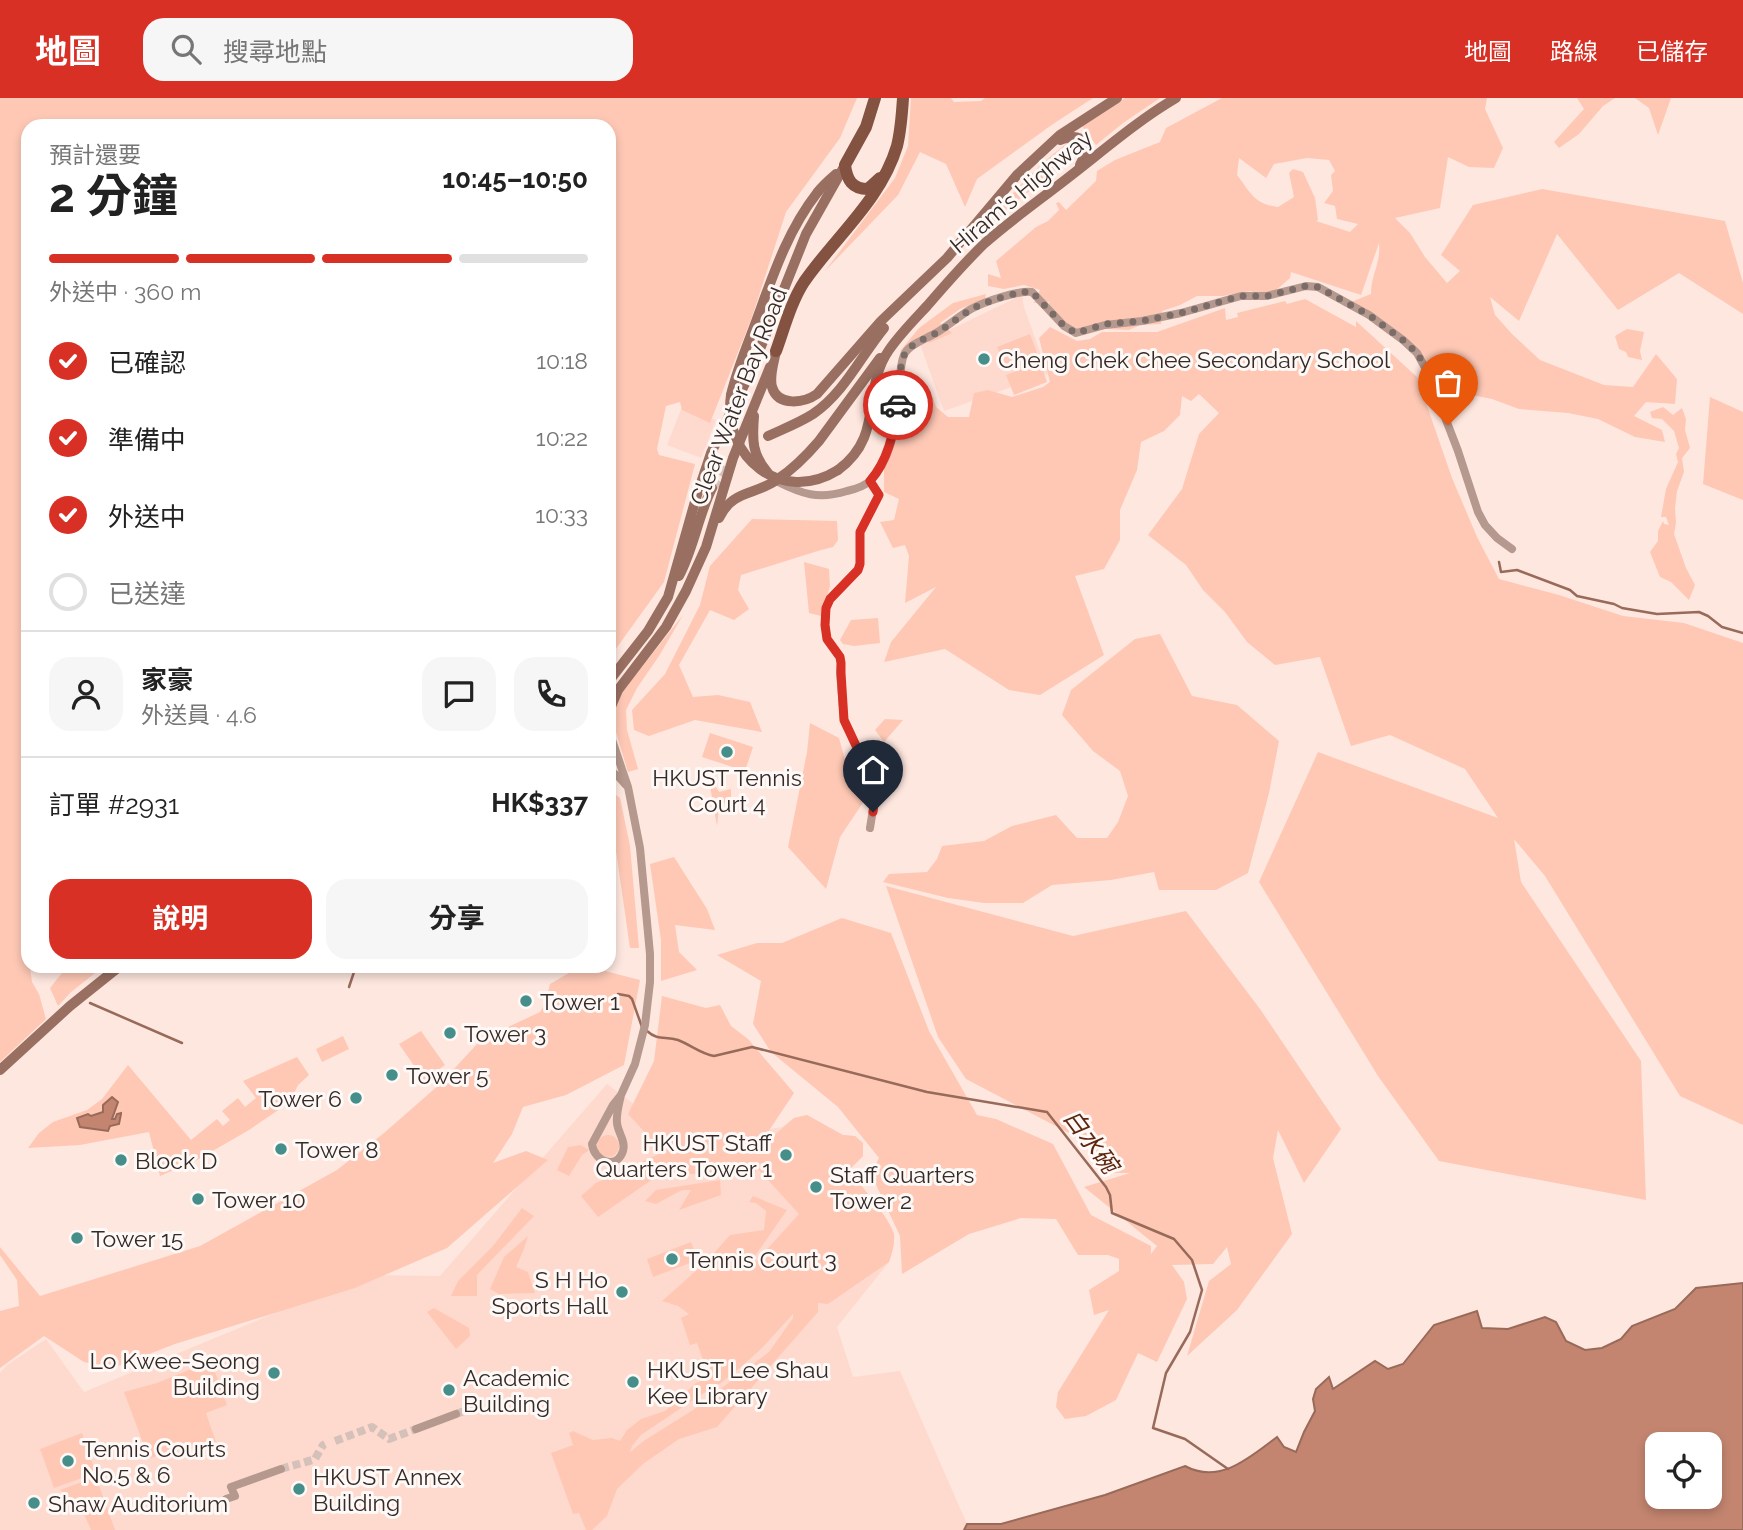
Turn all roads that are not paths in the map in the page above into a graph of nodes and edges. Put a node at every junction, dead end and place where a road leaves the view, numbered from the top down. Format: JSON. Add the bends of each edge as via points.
{"nodes":[{"id":1,"x":875,"y":98,"type":"edge"},
{"id":2,"x":903,"y":98,"type":"edge"},
{"id":3,"x":1117,"y":98,"type":"edge"},
{"id":4,"x":1176,"y":98,"type":"edge"},
{"id":5,"x":1040,"y":153,"type":"junction"},
{"id":6,"x":845,"y":164,"type":"junction"},
{"id":7,"x":889,"y":167,"type":"junction"},
{"id":8,"x":1074,"y":173,"type":"junction"},
{"id":9,"x":922,"y":283,"type":"junction"},
{"id":10,"x":902,"y":332,"type":"junction"},
{"id":11,"x":776,"y":351,"type":"junction"},
{"id":12,"x":756,"y":403,"type":"junction"},
{"id":13,"x":768,"y":436,"type":"dead end"},
{"id":14,"x":776,"y":481,"type":"junction"},
{"id":15,"x":870,"y":481,"type":"junction"},
{"id":16,"x":712,"y":488,"type":"tunnel mouth"},
{"id":17,"x":705,"y":547,"type":"junction"},
{"id":18,"x":1512,"y":549,"type":"dead end"},
{"id":19,"x":671,"y":591,"type":"junction"},
{"id":20,"x":616,"y":672,"type":"edge"},
{"id":21,"x":616,"y":694,"type":"edge"},
{"id":22,"x":616,"y":752,"type":"edge"},
{"id":23,"x":616,"y":775,"type":"edge"},
{"id":24,"x":628,"y":787,"type":"junction"},
{"id":25,"x":870,"y":828,"type":"dead end"},
{"id":26,"x":111,"y":973,"type":"edge"},
{"id":27,"x":0,"y":1070,"type":"edge"},
{"id":28,"x":621,"y":1095,"type":"junction"},
{"id":29,"x":597,"y":1134,"type":"junction"},
{"id":30,"x":622,"y":1138,"type":"junction"},
{"id":31,"x":456,"y":1414,"type":"tunnel mouth"},
{"id":32,"x":416,"y":1429,"type":"tunnel mouth"},
{"id":33,"x":281,"y":1469,"type":"tunnel mouth"},
{"id":34,"x":226,"y":1500,"type":"dead end"}],
"edges":[{"from":1,"to":6,"type":"main road","name":"Clear Water Bay Road","via":[[866,127]]},
{"from":2,"to":7,"type":"main road","name":"Clear Water Bay Road"},
{"from":3,"to":5,"type":"main road","name":"Hiram's Highway"},
{"from":4,"to":8,"type":"main road","name":"Hiram's Highway"},
{"from":5,"to":8,"type":"main road","via":[[1061,140],[1079,138],[1086,152]]},
{"from":5,"to":9,"type":"main road","name":"Hiram's Highway"},
{"from":6,"to":7,"type":"main road","via":[[850,182],[862,188],[874,184]]},
{"from":6,"to":10,"type":"main road","name":"Hiram's Highway","bridge":true,"via":[[817,192],[794,228],[741,362],[731,395],[731,421],[737,442],[750,461],[767,474],[788,481],[811,481],[826,477],[851,459],[870,424],[879,368]]},
{"from":6,"to":19,"type":"main road","name":"Clear Water Bay Road","via":[[806,234],[752,369],[712,453]]},
{"from":7,"to":11,"type":"main road","name":"Clear Water Bay Road","via":[[874,195],[803,284]]},
{"from":8,"to":10,"type":"main road","name":"Hiram's Highway","via":[[987,241]]},
{"from":9,"to":11,"type":"main road","name":"Hiram's Highway","via":[[809,400],[792,402],[774,391]]},
{"from":9,"to":13,"type":"main road","via":[[830,399],[813,414]]},
{"from":10,"to":14,"type":"main road","via":[[819,441]]},
{"from":11,"to":12,"type":"main road","name":"Clear Water Bay Road"},
{"from":12,"to":14,"type":"main road","via":[[752,438],[761,465]]},
{"from":12,"to":17,"type":"main road","name":"Clear Water Bay Road"},
{"from":14,"to":15,"type":"street","via":[[813,496],[847,491]]},
{"from":14,"to":17,"type":"main road","via":[[730,502]]},
{"from":15,"to":18,"type":"street","via":[[889,448],[905,353],[973,309],[1032,292],[1076,333],[1241,296],[1267,296],[1313,286],[1369,315],[1417,353],[1429,373],[1478,512],[1485,525]]},
{"from":15,"to":25,"type":"street","via":[[879,495],[860,532],[860,564],[826,608],[825,632],[840,657],[844,720],[874,784]]},
{"from":16,"to":19,"type":"main road"},
{"from":17,"to":21,"type":"main road","name":"Clear Water Bay Road","via":[[666,627]]},
{"from":19,"to":20,"type":"main road","name":"Clear Water Bay Road"},
{"from":22,"to":24,"type":"street"},
{"from":23,"to":24,"type":"street"},
{"from":24,"to":28,"type":"street","via":[[646,900],[650,982],[643,1037]]},
{"from":26,"to":27,"type":"main road"},
{"from":28,"to":29,"type":"street"},
{"from":28,"to":30,"type":"street","via":[[617,1128]]},
{"from":29,"to":30,"type":"street","via":[[608,1130]]},
{"from":29,"to":30,"type":"street","via":[[593,1149],[598,1158],[608,1162],[622,1154]]},
{"from":31,"to":32,"type":"street"},
{"from":33,"to":34,"type":"street","via":[[231,1487],[235,1496]]}]}
